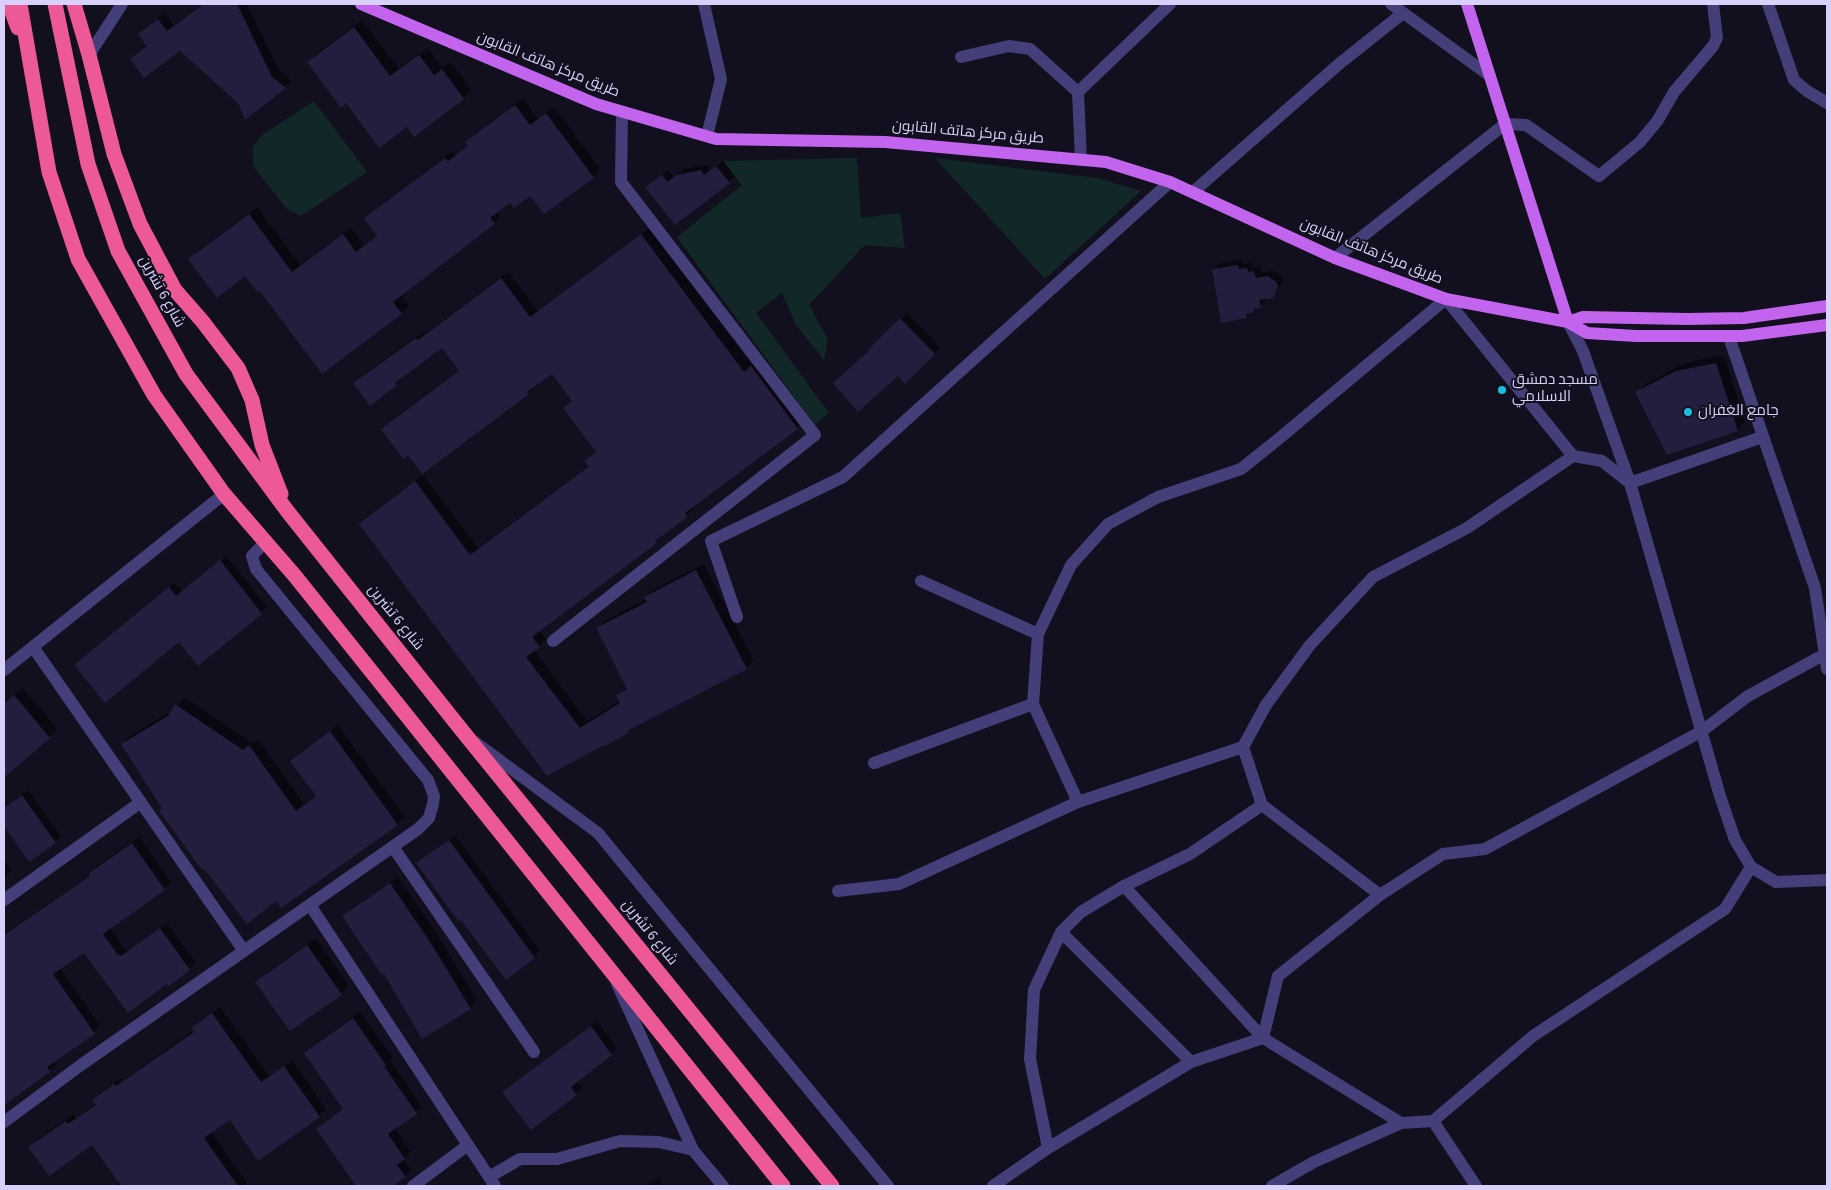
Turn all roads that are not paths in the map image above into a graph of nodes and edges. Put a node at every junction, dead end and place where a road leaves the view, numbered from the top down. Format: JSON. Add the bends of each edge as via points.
{"nodes":[{"id":1,"x":8,"y":4,"type":"edge"},
{"id":2,"x":20,"y":4,"type":"edge"},
{"id":3,"x":55,"y":4,"type":"edge"},
{"id":4,"x":74,"y":4,"type":"edge"},
{"id":5,"x":122,"y":4,"type":"edge"},
{"id":6,"x":361,"y":4,"type":"edge"},
{"id":7,"x":704,"y":4,"type":"edge"},
{"id":8,"x":1170,"y":4,"type":"edge"},
{"id":9,"x":1391,"y":4,"type":"edge"},
{"id":10,"x":1467,"y":4,"type":"edge"},
{"id":11,"x":1713,"y":4,"type":"edge"},
{"id":12,"x":1768,"y":4,"type":"edge"},
{"id":13,"x":1403,"y":13,"type":"junction"},
{"id":14,"x":89,"y":55,"type":"junction"},
{"id":15,"x":961,"y":57,"type":"dead end"},
{"id":16,"x":30,"y":63,"type":"junction"},
{"id":17,"x":1490,"y":76,"type":"junction"},
{"id":18,"x":1078,"y":92,"type":"junction"},
{"id":19,"x":1827,"y":103,"type":"edge"},
{"id":20,"x":622,"y":112,"type":"junction"},
{"id":21,"x":1505,"y":124,"type":"junction"},
{"id":22,"x":707,"y":136,"type":"junction"},
{"id":23,"x":1081,"y":160,"type":"junction"},
{"id":24,"x":1170,"y":182,"type":"junction"},
{"id":25,"x":1193,"y":192,"type":"junction"},
{"id":26,"x":1334,"y":258,"type":"junction"},
{"id":27,"x":1446,"y":300,"type":"junction"},
{"id":28,"x":1827,"y":306,"type":"edge"},
{"id":29,"x":1568,"y":322,"type":"junction"},
{"id":30,"x":1827,"y":325,"type":"edge"},
{"id":31,"x":1729,"y":336,"type":"junction"},
{"id":32,"x":1762,"y":437,"type":"junction"},
{"id":33,"x":1572,"y":456,"type":"junction"},
{"id":34,"x":1630,"y":483,"type":"junction"},
{"id":35,"x":224,"y":494,"type":"junction"},
{"id":36,"x":288,"y":512,"type":"junction"},
{"id":37,"x":265,"y":542,"type":"junction"},
{"id":38,"x":922,"y":581,"type":"dead end"},
{"id":39,"x":737,"y":617,"type":"dead end"},
{"id":40,"x":1038,"y":634,"type":"junction"},
{"id":41,"x":553,"y":640,"type":"dead end"},
{"id":42,"x":33,"y":647,"type":"junction"},
{"id":43,"x":1825,"y":654,"type":"junction"},
{"id":44,"x":1827,"y":669,"type":"edge"},
{"id":45,"x":4,"y":670,"type":"edge"},
{"id":46,"x":1033,"y":704,"type":"junction"},
{"id":47,"x":1702,"y":731,"type":"junction"},
{"id":48,"x":464,"y":733,"type":"junction"},
{"id":49,"x":1243,"y":747,"type":"junction"},
{"id":50,"x":874,"y":763,"type":"dead end"},
{"id":51,"x":140,"y":802,"type":"junction"},
{"id":52,"x":1078,"y":802,"type":"junction"},
{"id":53,"x":1262,"y":805,"type":"junction"},
{"id":54,"x":392,"y":847,"type":"junction"},
{"id":55,"x":1751,"y":867,"type":"junction"},
{"id":56,"x":1827,"y":880,"type":"edge"},
{"id":57,"x":1124,"y":886,"type":"junction"},
{"id":58,"x":838,"y":891,"type":"dead end"},
{"id":59,"x":1380,"y":895,"type":"junction"},
{"id":60,"x":4,"y":900,"type":"edge"},
{"id":61,"x":310,"y":905,"type":"junction"},
{"id":62,"x":1061,"y":932,"type":"junction"},
{"id":63,"x":244,"y":951,"type":"junction"},
{"id":64,"x":610,"y":970,"type":"junction"},
{"id":65,"x":1263,"y":1038,"type":"junction"},
{"id":66,"x":534,"y":1052,"type":"dead end"},
{"id":67,"x":1191,"y":1062,"type":"junction"},
{"id":68,"x":1434,"y":1121,"type":"junction"},
{"id":69,"x":4,"y":1122,"type":"edge"},
{"id":70,"x":1401,"y":1123,"type":"junction"},
{"id":71,"x":468,"y":1145,"type":"junction"},
{"id":72,"x":1048,"y":1148,"type":"junction"},
{"id":73,"x":693,"y":1150,"type":"junction"},
{"id":74,"x":492,"y":1182,"type":"edge"},
{"id":75,"x":413,"y":1186,"type":"edge"},
{"id":76,"x":723,"y":1186,"type":"edge"},
{"id":77,"x":783,"y":1186,"type":"edge"},
{"id":78,"x":832,"y":1186,"type":"edge"},
{"id":79,"x":888,"y":1186,"type":"edge"},
{"id":80,"x":993,"y":1186,"type":"edge"},
{"id":81,"x":1272,"y":1186,"type":"edge"},
{"id":82,"x":1476,"y":1186,"type":"edge"}],
"edges":[{"from":1,"to":16,"type":"highway"},
{"from":2,"to":16,"type":"highway"},
{"from":3,"to":36,"type":"highway","name":"شارع 6 تشرين","via":[[88,164],[118,251],[186,374]]},
{"from":4,"to":14,"type":"highway"},
{"from":5,"to":14,"type":"street"},
{"from":6,"to":20,"type":"main road","name":"طريق مركز هاتف القابون","via":[[596,104]]},
{"from":7,"to":22,"type":"street","via":[[721,78]]},
{"from":8,"to":18,"type":"street"},
{"from":9,"to":13,"type":"street"},
{"from":10,"to":17,"type":"main road"},
{"from":11,"to":21,"type":"street","via":[[1717,38],[1713,46],[1674,92],[1658,120],[1640,142],[1599,176],[1526,125]]},
{"from":12,"to":19,"type":"street","via":[[1794,80]]},
{"from":13,"to":17,"type":"street"},
{"from":13,"to":25,"type":"street","via":[[1339,64]]},
{"from":14,"to":36,"type":"highway","via":[[114,154],[140,224],[175,290],[238,368],[252,400],[262,445]]},
{"from":15,"to":18,"type":"street","via":[[1009,46],[1030,49]]},
{"from":16,"to":35,"type":"highway","via":[[49,172],[78,259],[154,395]]},
{"from":17,"to":21,"type":"main road"},
{"from":18,"to":23,"type":"street"},
{"from":20,"to":22,"type":"main road","name":"طريق مركز هاتف القابون"},
{"from":20,"to":41,"type":"street","via":[[621,182],[815,435]]},
{"from":21,"to":26,"type":"street"},
{"from":21,"to":29,"type":"main road"},
{"from":22,"to":23,"type":"main road","name":"طريق مركز هاتف القابون","via":[[716,139],[885,142]]},
{"from":23,"to":24,"type":"main road","name":"طريق مركز هاتف القابون","via":[[1106,162]]},
{"from":24,"to":25,"type":"main road","name":"طريق مركز هاتف القابون"},
{"from":24,"to":39,"type":"street","via":[[843,478],[711,541]]},
{"from":25,"to":26,"type":"main road","name":"طريق مركز هاتف القابون"},
{"from":26,"to":27,"type":"main road","name":"طريق مركز هاتف القابون"},
{"from":27,"to":29,"type":"main road","name":"طريق مركز هاتف القابون"},
{"from":27,"to":33,"type":"street"},
{"from":27,"to":40,"type":"street","via":[[1241,468],[1158,497],[1108,524],[1071,565]]},
{"from":28,"to":29,"type":"main road","via":[[1744,318],[1583,317]]},
{"from":29,"to":31,"type":"main road","via":[[1587,333],[1606,335]]},
{"from":29,"to":34,"type":"street","via":[[1583,351]]},
{"from":30,"to":31,"type":"main road"},
{"from":31,"to":32,"type":"street"},
{"from":32,"to":34,"type":"street"},
{"from":32,"to":43,"type":"street","via":[[1814,588]]},
{"from":33,"to":34,"type":"street","via":[[1602,461]]},
{"from":33,"to":49,"type":"street","via":[[1467,528],[1373,577],[1310,645],[1266,705]]},
{"from":34,"to":47,"type":"street"},
{"from":35,"to":37,"type":"highway"},
{"from":35,"to":42,"type":"street"},
{"from":36,"to":48,"type":"highway","name":"شارع 6 تشرين"},
{"from":37,"to":54,"type":"street","via":[[252,556],[256,569],[432,788],[434,804],[429,818]]},
{"from":37,"to":64,"type":"highway"},
{"from":38,"to":40,"type":"street"},
{"from":40,"to":46,"type":"street"},
{"from":42,"to":45,"type":"street"},
{"from":42,"to":51,"type":"street"},
{"from":43,"to":44,"type":"street"},
{"from":43,"to":47,"type":"street","via":[[1748,696]]},
{"from":46,"to":50,"type":"street"},
{"from":46,"to":52,"type":"street"},
{"from":47,"to":55,"type":"street","via":[[1735,840]]},
{"from":47,"to":59,"type":"street","via":[[1485,849],[1443,854]]},
{"from":48,"to":78,"type":"highway","name":"شارع 6 تشرين"},
{"from":48,"to":79,"type":"street","via":[[598,833]]},
{"from":49,"to":52,"type":"street"},
{"from":49,"to":53,"type":"street"},
{"from":51,"to":60,"type":"street"},
{"from":51,"to":63,"type":"street"},
{"from":52,"to":58,"type":"street","via":[[899,884]]},
{"from":53,"to":57,"type":"street","via":[[1190,854]]},
{"from":53,"to":59,"type":"street"},
{"from":54,"to":61,"type":"street"},
{"from":54,"to":66,"type":"street"},
{"from":55,"to":56,"type":"street","via":[[1776,882]]},
{"from":55,"to":68,"type":"street","via":[[1725,909],[1533,1036]]},
{"from":57,"to":62,"type":"street","via":[[1081,912]]},
{"from":57,"to":65,"type":"street"},
{"from":59,"to":65,"type":"street","via":[[1278,976]]},
{"from":61,"to":63,"type":"street"},
{"from":61,"to":71,"type":"street"},
{"from":62,"to":67,"type":"street"},
{"from":62,"to":72,"type":"street","via":[[1034,990],[1030,1059]]},
{"from":63,"to":69,"type":"street"},
{"from":64,"to":73,"type":"street"},
{"from":64,"to":77,"type":"highway"},
{"from":65,"to":67,"type":"street"},
{"from":65,"to":70,"type":"street"},
{"from":67,"to":72,"type":"street"},
{"from":68,"to":70,"type":"street"},
{"from":68,"to":82,"type":"street"},
{"from":70,"to":81,"type":"street","via":[[1314,1162]]},
{"from":71,"to":74,"type":"street"},
{"from":71,"to":75,"type":"street"},
{"from":72,"to":80,"type":"street"},
{"from":73,"to":74,"type":"street","via":[[659,1142],[620,1141],[557,1159],[520,1160]]},
{"from":73,"to":76,"type":"street"}]}
